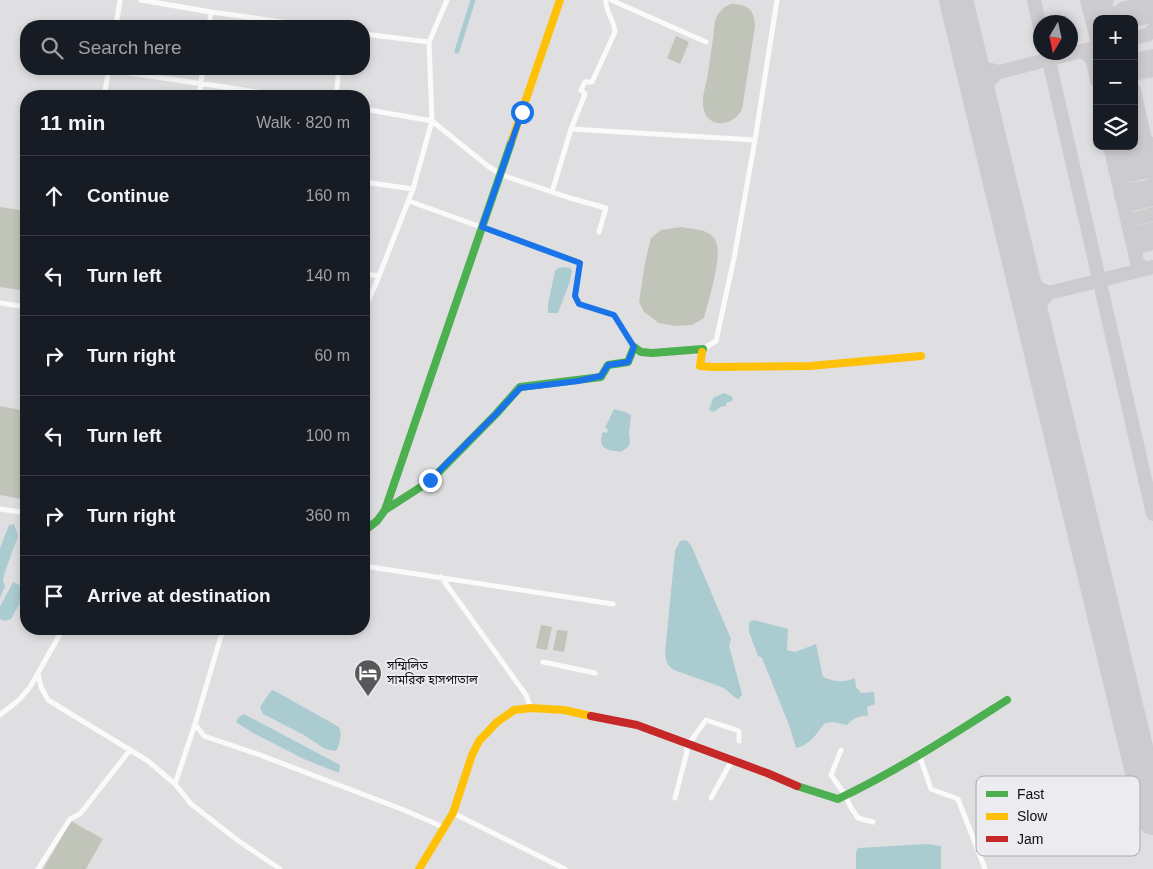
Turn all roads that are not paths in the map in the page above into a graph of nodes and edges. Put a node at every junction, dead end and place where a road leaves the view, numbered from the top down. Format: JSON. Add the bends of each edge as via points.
{"nodes":[{"id":1,"x":120,"y":0,"type":"edge"},
{"id":2,"x":141,"y":0,"type":"edge"},
{"id":3,"x":447,"y":0,"type":"edge"},
{"id":4,"x":560,"y":0,"type":"edge"},
{"id":5,"x":606,"y":0,"type":"edge"},
{"id":6,"x":611,"y":0,"type":"edge"},
{"id":7,"x":777,"y":0,"type":"edge"},
{"id":8,"x":211,"y":12,"type":"junction"},
{"id":9,"x":117,"y":20,"type":"edge"},
{"id":10,"x":209,"y":20,"type":"edge"},
{"id":11,"x":268,"y":20,"type":"edge"},
{"id":12,"x":370,"y":35,"type":"edge"},
{"id":13,"x":429,"y":42,"type":"junction"},
{"id":14,"x":706,"y":42,"type":"dead end"},
{"id":15,"x":108,"y":75,"type":"edge"},
{"id":16,"x":142,"y":75,"type":"edge"},
{"id":17,"x":201,"y":75,"type":"edge"},
{"id":18,"x":338,"y":75,"type":"edge"},
{"id":19,"x":200,"y":84,"type":"junction"},
{"id":20,"x":105,"y":90,"type":"edge"},
{"id":21,"x":200,"y":90,"type":"edge"},
{"id":22,"x":242,"y":90,"type":"edge"},
{"id":23,"x":337,"y":90,"type":"edge"},
{"id":24,"x":370,"y":110,"type":"edge"},
{"id":25,"x":432,"y":121,"type":"junction"},
{"id":26,"x":572,"y":129,"type":"junction"},
{"id":27,"x":755,"y":140,"type":"junction"},
{"id":28,"x":370,"y":183,"type":"edge"},
{"id":29,"x":414,"y":189,"type":"junction"},
{"id":30,"x":552,"y":192,"type":"junction"},
{"id":31,"x":409,"y":201,"type":"junction"},
{"id":32,"x":482,"y":227,"type":"junction"},
{"id":33,"x":599,"y":232,"type":"dead end"},
{"id":34,"x":370,"y":275,"type":"edge"},
{"id":35,"x":380,"y":276,"type":"junction"},
{"id":36,"x":370,"y":297,"type":"edge"},
{"id":37,"x":0,"y":302,"type":"edge"},
{"id":38,"x":20,"y":306,"type":"edge"},
{"id":39,"x":634,"y":347,"type":"junction"},
{"id":40,"x":703,"y":349,"type":"junction"},
{"id":41,"x":921,"y":356,"type":"dead end"},
{"id":42,"x":0,"y":509,"type":"edge"},
{"id":43,"x":385,"y":510,"type":"junction"},
{"id":44,"x":20,"y":512,"type":"edge"},
{"id":45,"x":370,"y":526,"type":"edge"},
{"id":46,"x":370,"y":567,"type":"edge"},
{"id":47,"x":441,"y":577,"type":"junction"},
{"id":48,"x":613,"y":604,"type":"dead end"},
{"id":49,"x":60,"y":635,"type":"edge"},
{"id":50,"x":222,"y":635,"type":"edge"},
{"id":51,"x":543,"y":662,"type":"dead end"},
{"id":52,"x":595,"y":673,"type":"dead end"},
{"id":53,"x":38,"y":674,"type":"junction"},
{"id":54,"x":1007,"y":700,"type":"dead end"},
{"id":55,"x":531,"y":708,"type":"junction"},
{"id":56,"x":0,"y":716,"type":"edge"},
{"id":57,"x":195,"y":724,"type":"junction"},
{"id":58,"x":739,"y":741,"type":"dead end"},
{"id":59,"x":687,"y":744,"type":"junction"},
{"id":60,"x":130,"y":750,"type":"junction"},
{"id":61,"x":841,"y":750,"type":"dead end"},
{"id":62,"x":919,"y":754,"type":"junction"},
{"id":63,"x":732,"y":760,"type":"junction"},
{"id":64,"x":175,"y":784,"type":"junction"},
{"id":65,"x":846,"y":796,"type":"junction"},
{"id":66,"x":675,"y":798,"type":"dead end"},
{"id":67,"x":711,"y":798,"type":"dead end"},
{"id":68,"x":452,"y":813,"type":"junction"},
{"id":69,"x":873,"y":822,"type":"dead end"},
{"id":70,"x":443,"y":828,"type":"junction"},
{"id":71,"x":976,"y":845,"type":"edge"},
{"id":72,"x":980,"y":856,"type":"edge"},
{"id":73,"x":38,"y":869,"type":"edge"},
{"id":74,"x":280,"y":869,"type":"edge"},
{"id":75,"x":419,"y":869,"type":"edge"},
{"id":76,"x":564,"y":869,"type":"edge"},
{"id":77,"x":985,"y":869,"type":"edge"}],
"edges":[{"from":1,"to":9,"type":"street"},
{"from":2,"to":8,"type":"street"},
{"from":3,"to":13,"type":"street"},
{"from":4,"to":32,"type":"street"},
{"from":5,"to":26,"type":"street","via":[[615,32],[592,82],[585,82],[581,90],[585,94]]},
{"from":6,"to":14,"type":"street"},
{"from":7,"to":27,"type":"street"},
{"from":8,"to":10,"type":"street"},
{"from":8,"to":11,"type":"street"},
{"from":12,"to":13,"type":"street"},
{"from":13,"to":25,"type":"street"},
{"from":15,"to":20,"type":"street"},
{"from":16,"to":19,"type":"street"},
{"from":17,"to":19,"type":"street"},
{"from":18,"to":23,"type":"street"},
{"from":19,"to":21,"type":"street"},
{"from":19,"to":22,"type":"street"},
{"from":24,"to":25,"type":"street"},
{"from":25,"to":29,"type":"street"},
{"from":25,"to":30,"type":"street","via":[[489,167]]},
{"from":26,"to":27,"type":"street"},
{"from":26,"to":30,"type":"street"},
{"from":27,"to":40,"type":"street","via":[[716,341]]},
{"from":28,"to":29,"type":"street"},
{"from":29,"to":31,"type":"street"},
{"from":30,"to":33,"type":"street","via":[[606,208]]},
{"from":31,"to":32,"type":"street"},
{"from":31,"to":35,"type":"street"},
{"from":32,"to":39,"type":"street","via":[[580,263],[575,296],[579,304],[614,315]]},
{"from":32,"to":43,"type":"street"},
{"from":34,"to":35,"type":"street"},
{"from":35,"to":36,"type":"street"},
{"from":37,"to":38,"type":"street"},
{"from":39,"to":40,"type":"street","via":[[652,354]]},
{"from":39,"to":43,"type":"street","via":[[628,362],[608,365],[601,376],[520,388],[430,480]]},
{"from":40,"to":41,"type":"street","via":[[700,366],[712,367],[810,366]]},
{"from":42,"to":44,"type":"street"},
{"from":43,"to":45,"type":"street"},
{"from":46,"to":47,"type":"street"},
{"from":47,"to":48,"type":"street"},
{"from":47,"to":55,"type":"street","via":[[526,695]]},
{"from":49,"to":53,"type":"street"},
{"from":50,"to":57,"type":"street"},
{"from":51,"to":52,"type":"street"},
{"from":53,"to":56,"type":"street","via":[[20,698]]},
{"from":53,"to":60,"type":"street","via":[[48,700]]},
{"from":54,"to":62,"type":"street"},
{"from":55,"to":59,"type":"street","via":[[564,710],[637,725]]},
{"from":55,"to":68,"type":"street","via":[[514,710],[479,741]]},
{"from":57,"to":64,"type":"street"},
{"from":57,"to":70,"type":"street","via":[[204,736],[404,810]]},
{"from":58,"to":59,"type":"street","via":[[739,731],[706,720]]},
{"from":59,"to":63,"type":"street"},
{"from":59,"to":66,"type":"street"},
{"from":60,"to":64,"type":"street"},
{"from":60,"to":73,"type":"street","via":[[80,814],[70,819]]},
{"from":61,"to":65,"type":"street","via":[[831,775]]},
{"from":62,"to":65,"type":"street"},
{"from":62,"to":71,"type":"street","via":[[931,789],[958,798]]},
{"from":63,"to":65,"type":"street","via":[[792,785],[838,799]]},
{"from":63,"to":67,"type":"street"},
{"from":64,"to":74,"type":"street","via":[[191,804]]},
{"from":65,"to":69,"type":"street","via":[[858,818]]},
{"from":68,"to":70,"type":"street"},
{"from":68,"to":76,"type":"street"},
{"from":70,"to":75,"type":"street"},
{"from":72,"to":77,"type":"street"}]}
